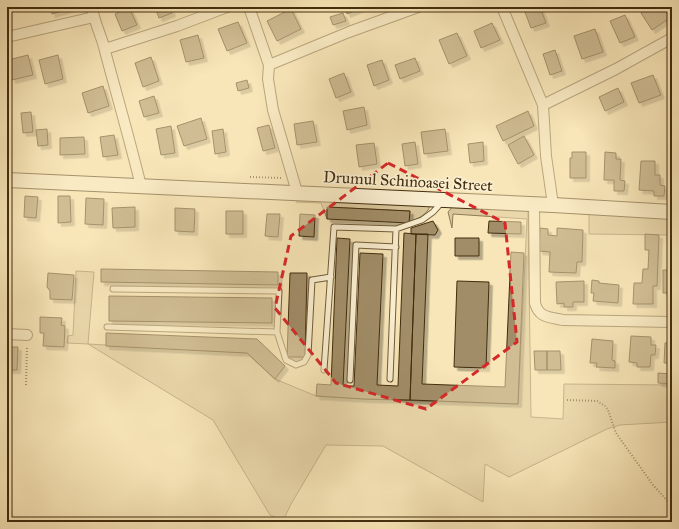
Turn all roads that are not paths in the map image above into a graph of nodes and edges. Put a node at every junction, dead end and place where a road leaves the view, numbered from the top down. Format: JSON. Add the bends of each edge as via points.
{"nodes":[{"id":1,"x":227,"y":7,"type":"edge"},
{"id":2,"x":249,"y":7,"type":"edge"},
{"id":3,"x":418,"y":7,"type":"edge"},
{"id":4,"x":502,"y":7,"type":"edge"},
{"id":5,"x":93,"y":12,"type":"edge"},
{"id":6,"x":7,"y":37,"type":"edge"},
{"id":7,"x":672,"y":38,"type":"edge"},
{"id":8,"x":105,"y":49,"type":"junction"},
{"id":9,"x":269,"y":65,"type":"junction"},
{"id":10,"x":542,"y":105,"type":"junction"},
{"id":11,"x":7,"y":180,"type":"edge"},
{"id":12,"x":141,"y":186,"type":"junction"},
{"id":13,"x":297,"y":192,"type":"junction"},
{"id":14,"x":444,"y":200,"type":"junction"},
{"id":15,"x":534,"y":204,"type":"junction"},
{"id":16,"x":553,"y":205,"type":"junction"},
{"id":17,"x":672,"y":212,"type":"edge"},
{"id":18,"x":396,"y":229,"type":"junction"},
{"id":19,"x":396,"y":247,"type":"junction"},
{"id":20,"x":330,"y":277,"type":"junction"},
{"id":21,"x":113,"y":289,"type":"dead end"},
{"id":22,"x":672,"y":322,"type":"edge"},
{"id":23,"x":107,"y":327,"type":"dead end"},
{"id":24,"x":277,"y":332,"type":"junction"},
{"id":25,"x":7,"y":334,"type":"edge"},
{"id":26,"x":27,"y":335,"type":"road end"},
{"id":27,"x":324,"y":370,"type":"dead end"},
{"id":28,"x":390,"y":379,"type":"dead end"},
{"id":29,"x":350,"y":380,"type":"dead end"}],
"edges":[{"from":1,"to":8,"type":"street"},
{"from":2,"to":9,"type":"street"},
{"from":3,"to":9,"type":"street"},
{"from":4,"to":10,"type":"street"},
{"from":5,"to":6,"type":"street"},
{"from":5,"to":8,"type":"street"},
{"from":7,"to":10,"type":"street"},
{"from":8,"to":12,"type":"street"},
{"from":9,"to":13,"type":"street","via":[[268,79],[274,110]]},
{"from":10,"to":16,"type":"street"},
{"from":11,"to":12,"type":"street","name":"Drumul Schinoasei Street"},
{"from":12,"to":13,"type":"street","name":"Drumul Schinoasei Street"},
{"from":13,"to":14,"type":"street","name":"Drumul Schinoasei Street"},
{"from":14,"to":15,"type":"street","name":"Drumul Schinoasei Street"},
{"from":14,"to":18,"type":"lane","via":[[422,220]]},
{"from":15,"to":16,"type":"street","name":"Drumul Schinoasei Street"},
{"from":15,"to":22,"type":"street","via":[[535,303],[540,314],[563,320]]},
{"from":16,"to":17,"type":"street","name":"Drumul Schinoasei Street"},
{"from":18,"to":19,"type":"lane"},
{"from":18,"to":20,"type":"lane","via":[[334,227]]},
{"from":19,"to":28,"type":"lane"},
{"from":19,"to":29,"type":"lane","via":[[356,245]]},
{"from":20,"to":24,"type":"lane","via":[[312,280],[308,355],[304,362],[296,365],[286,360]]},
{"from":20,"to":27,"type":"lane"},
{"from":21,"to":24,"type":"lane","via":[[279,291]]},
{"from":23,"to":24,"type":"lane"},
{"from":25,"to":26,"type":"street"}]}
